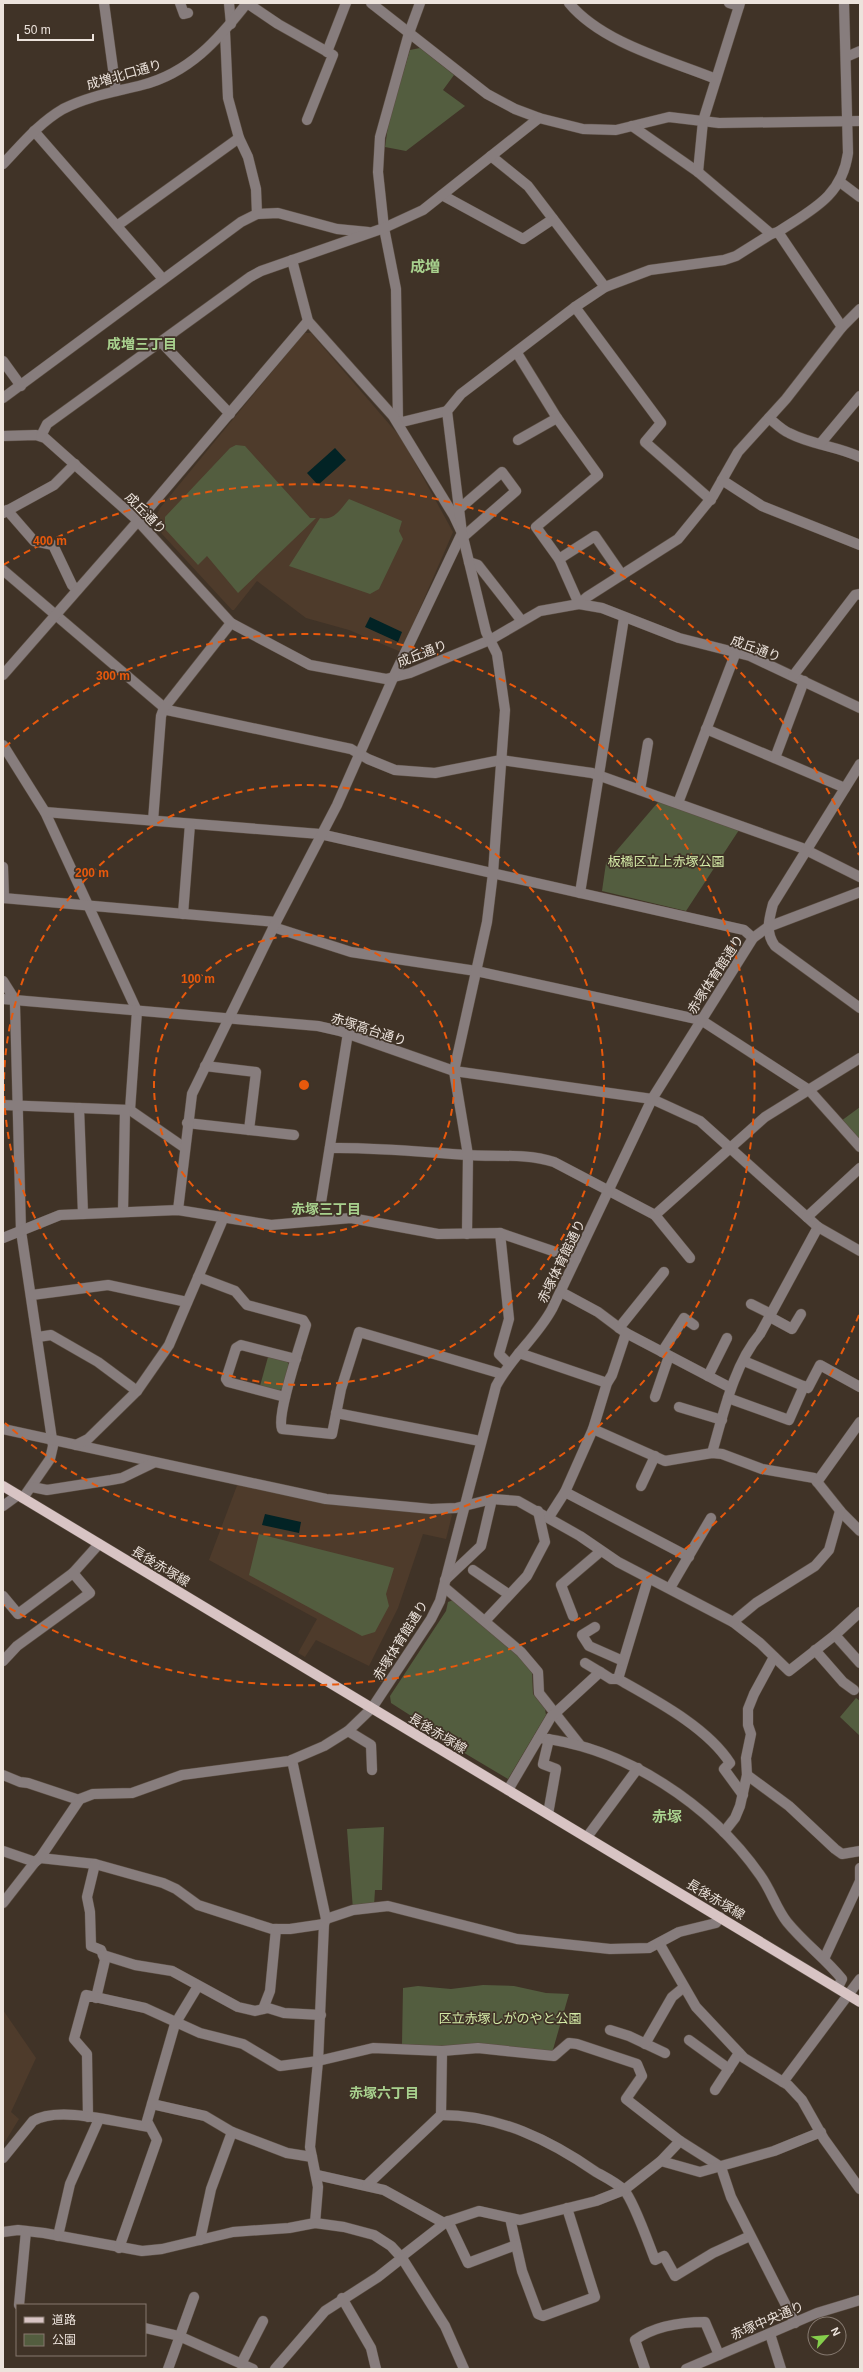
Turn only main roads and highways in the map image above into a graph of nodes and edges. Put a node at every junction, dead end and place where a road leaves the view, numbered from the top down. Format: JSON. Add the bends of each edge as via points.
{"nodes":[{"id":1,"x":3,"y":1486,"type":"edge"},
{"id":2,"x":860,"y":2002,"type":"edge"}],
"edges":[{"from":1,"to":2,"type":"main road","name":"長後赤塚線"}]}
